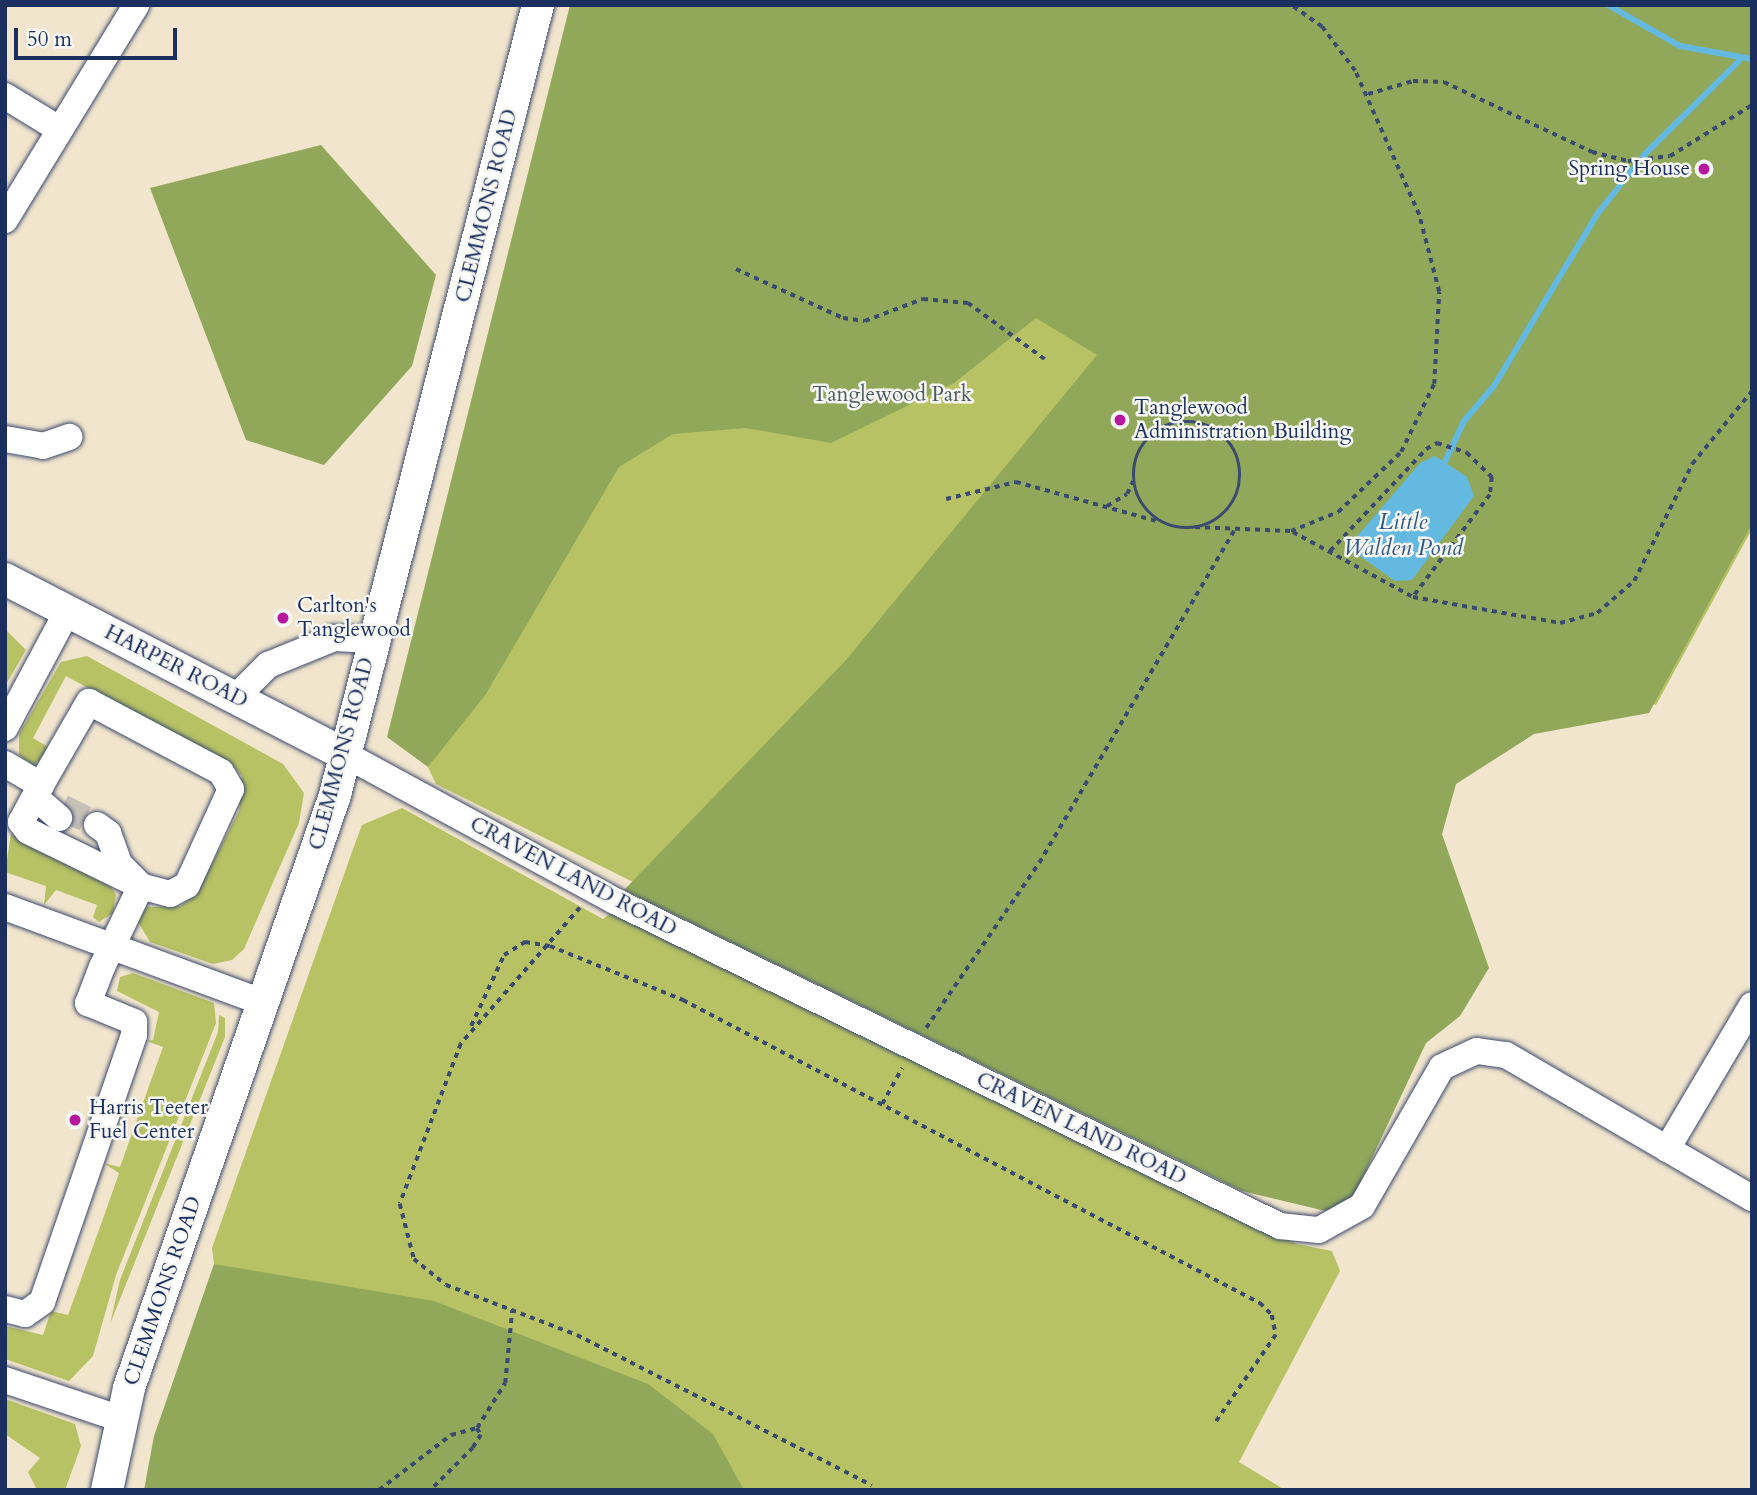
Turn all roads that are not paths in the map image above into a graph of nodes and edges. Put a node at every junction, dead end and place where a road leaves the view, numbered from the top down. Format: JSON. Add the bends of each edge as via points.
{"nodes":[{"id":1,"x":136,"y":5,"type":"edge"},
{"id":2,"x":538,"y":5,"type":"edge"},
{"id":3,"x":5,"y":96,"type":"edge"},
{"id":4,"x":59,"y":130,"type":"junction"},
{"id":5,"x":5,"y":220,"type":"edge"},
{"id":6,"x":69,"y":437,"type":"dead end"},
{"id":7,"x":5,"y":439,"type":"edge"},
{"id":8,"x":5,"y":579,"type":"edge"},
{"id":9,"x":68,"y":612,"type":"junction"},
{"id":10,"x":373,"y":640,"type":"junction"},
{"id":11,"x":235,"y":698,"type":"junction"},
{"id":12,"x":5,"y":728,"type":"edge"},
{"id":13,"x":346,"y":755,"type":"junction"},
{"id":14,"x":5,"y":764,"type":"edge"},
{"id":15,"x":36,"y":794,"type":"junction"},
{"id":16,"x":58,"y":818,"type":"tunnel mouth"},
{"id":17,"x":90,"y":834,"type":"tunnel mouth"},
{"id":18,"x":141,"y":886,"type":"junction"},
{"id":19,"x":5,"y":907,"type":"edge"},
{"id":20,"x":114,"y":945,"type":"junction"},
{"id":21,"x":264,"y":1003,"type":"junction"},
{"id":22,"x":1752,"y":1005,"type":"edge"},
{"id":23,"x":1667,"y":1149,"type":"junction"},
{"id":24,"x":1752,"y":1199,"type":"edge"},
{"id":25,"x":5,"y":1309,"type":"edge"},
{"id":26,"x":5,"y":1380,"type":"edge"},
{"id":27,"x":121,"y":1419,"type":"junction"},
{"id":28,"x":107,"y":1490,"type":"edge"}],
"edges":[{"from":1,"to":4,"type":"street"},
{"from":2,"to":10,"type":"main road","name":"CLEMMONS ROAD"},
{"from":3,"to":4,"type":"street"},
{"from":4,"to":5,"type":"street"},
{"from":6,"to":7,"type":"street","via":[[43,446]]},
{"from":8,"to":9,"type":"main road","name":"HARPER ROAD"},
{"from":9,"to":11,"type":"main road","name":"HARPER ROAD"},
{"from":9,"to":12,"type":"street"},
{"from":10,"to":11,"type":"street","via":[[334,638],[268,665]]},
{"from":10,"to":13,"type":"main road","name":"CLEMMONS ROAD"},
{"from":11,"to":13,"type":"main road","name":"HARPER ROAD"},
{"from":13,"to":21,"type":"main road","name":"CLEMMONS ROAD"},
{"from":13,"to":23,"type":"street","name":"CRAVEN LAND ROAD","via":[[593,889],[914,1048],[1300,1230],[1338,1224],[1362,1206],[1442,1067],[1477,1051],[1506,1055]]},
{"from":14,"to":15,"type":"street"},
{"from":15,"to":16,"type":"street"},
{"from":15,"to":18,"type":"street","via":[[21,822],[28,831]]},
{"from":15,"to":18,"type":"street","via":[[89,702],[227,778],[228,804],[187,885],[176,894]]},
{"from":17,"to":18,"type":"street","via":[[108,833],[119,864]]},
{"from":18,"to":20,"type":"street"},
{"from":19,"to":20,"type":"street"},
{"from":20,"to":21,"type":"street"},
{"from":20,"to":25,"type":"street","via":[[88,1003],[134,1022],[134,1035],[42,1302],[25,1314]]},
{"from":21,"to":27,"type":"main road","name":"CLEMMONS ROAD"},
{"from":22,"to":23,"type":"street"},
{"from":23,"to":24,"type":"street","name":"CRAVEN LAND ROAD"},
{"from":26,"to":27,"type":"street"},
{"from":27,"to":28,"type":"main road","name":"CLEMMONS ROAD"}]}
